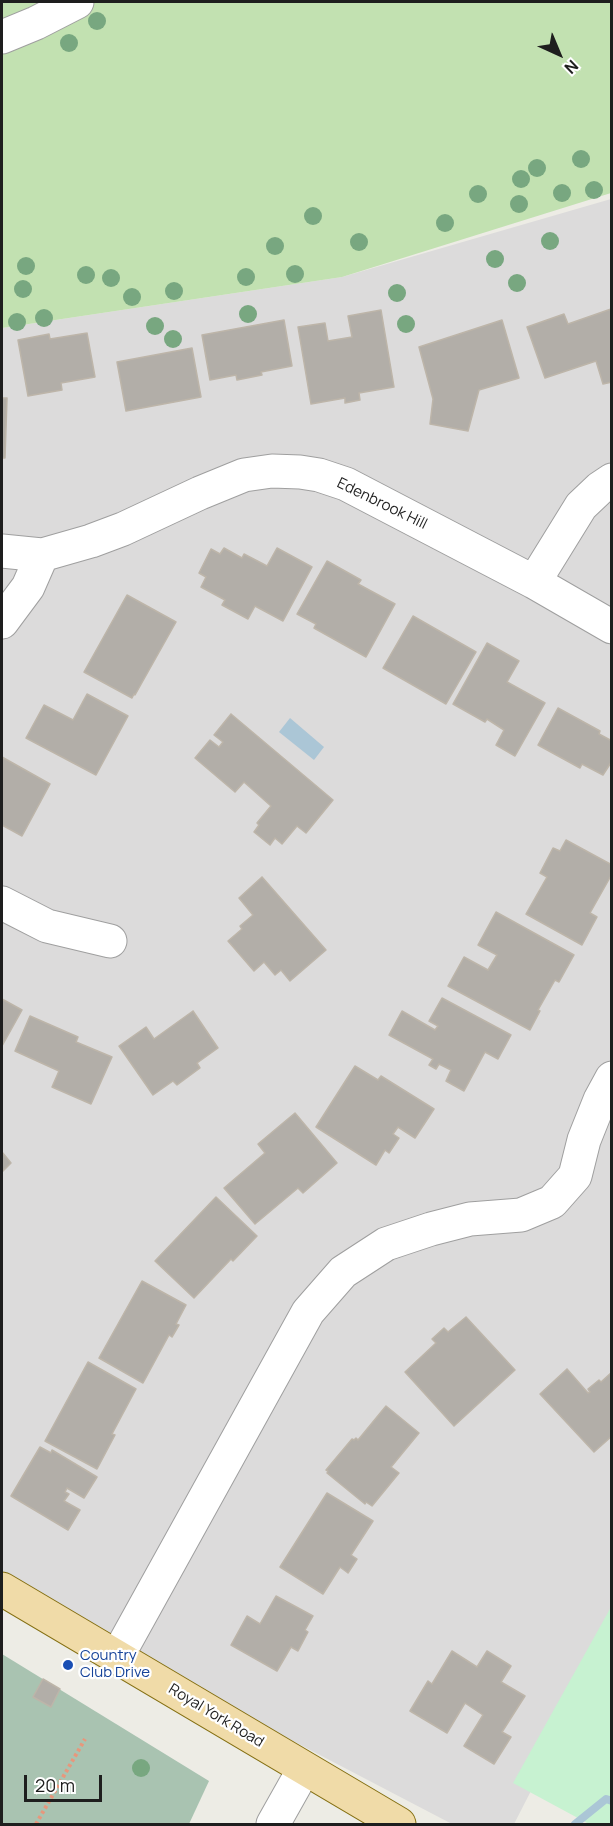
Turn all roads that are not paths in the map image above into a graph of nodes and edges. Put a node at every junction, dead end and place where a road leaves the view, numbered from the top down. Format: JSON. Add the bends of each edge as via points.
{"nodes":[{"id":1,"x":76,"y":2,"type":"edge"},
{"id":2,"x":2,"y":37,"type":"edge"},
{"id":3,"x":612,"y":480,"type":"edge"},
{"id":4,"x":2,"y":551,"type":"edge"},
{"id":5,"x":42,"y":555,"type":"junction"},
{"id":6,"x":534,"y":582,"type":"junction"},
{"id":7,"x":2,"y":622,"type":"edge"},
{"id":8,"x":612,"y":627,"type":"edge"},
{"id":9,"x":2,"y":903,"type":"edge"},
{"id":10,"x":110,"y":942,"type":"dead end"},
{"id":11,"x":612,"y":1078,"type":"edge"},
{"id":12,"x":2,"y":1589,"type":"edge"},
{"id":13,"x":117,"y":1657,"type":"junction"},
{"id":14,"x":304,"y":1769,"type":"junction"},
{"id":15,"x":273,"y":1824,"type":"edge"},
{"id":16,"x":399,"y":1824,"type":"edge"}],
"edges":[{"from":1,"to":2,"type":"street"},
{"from":3,"to":6,"type":"street","via":[[581,506]]},
{"from":4,"to":5,"type":"street","name":"Edenbrook Hill"},
{"from":5,"to":6,"type":"street","name":"Edenbrook Hill","via":[[123,529],[244,475],[300,472],[346,484]]},
{"from":5,"to":7,"type":"street","via":[[28,587]]},
{"from":6,"to":8,"type":"street","name":"Edenbrook Hill"},
{"from":9,"to":10,"type":"street","via":[[47,926]]},
{"from":11,"to":13,"type":"street","via":[[584,1140],[575,1176],[552,1202],[521,1215],[470,1219],[386,1244],[343,1272],[308,1312]]},
{"from":12,"to":13,"type":"main road","name":"Royal York Road"},
{"from":13,"to":14,"type":"main road","name":"Royal York Road"},
{"from":14,"to":15,"type":"street"},
{"from":14,"to":16,"type":"main road","name":"Royal York Road"}]}
